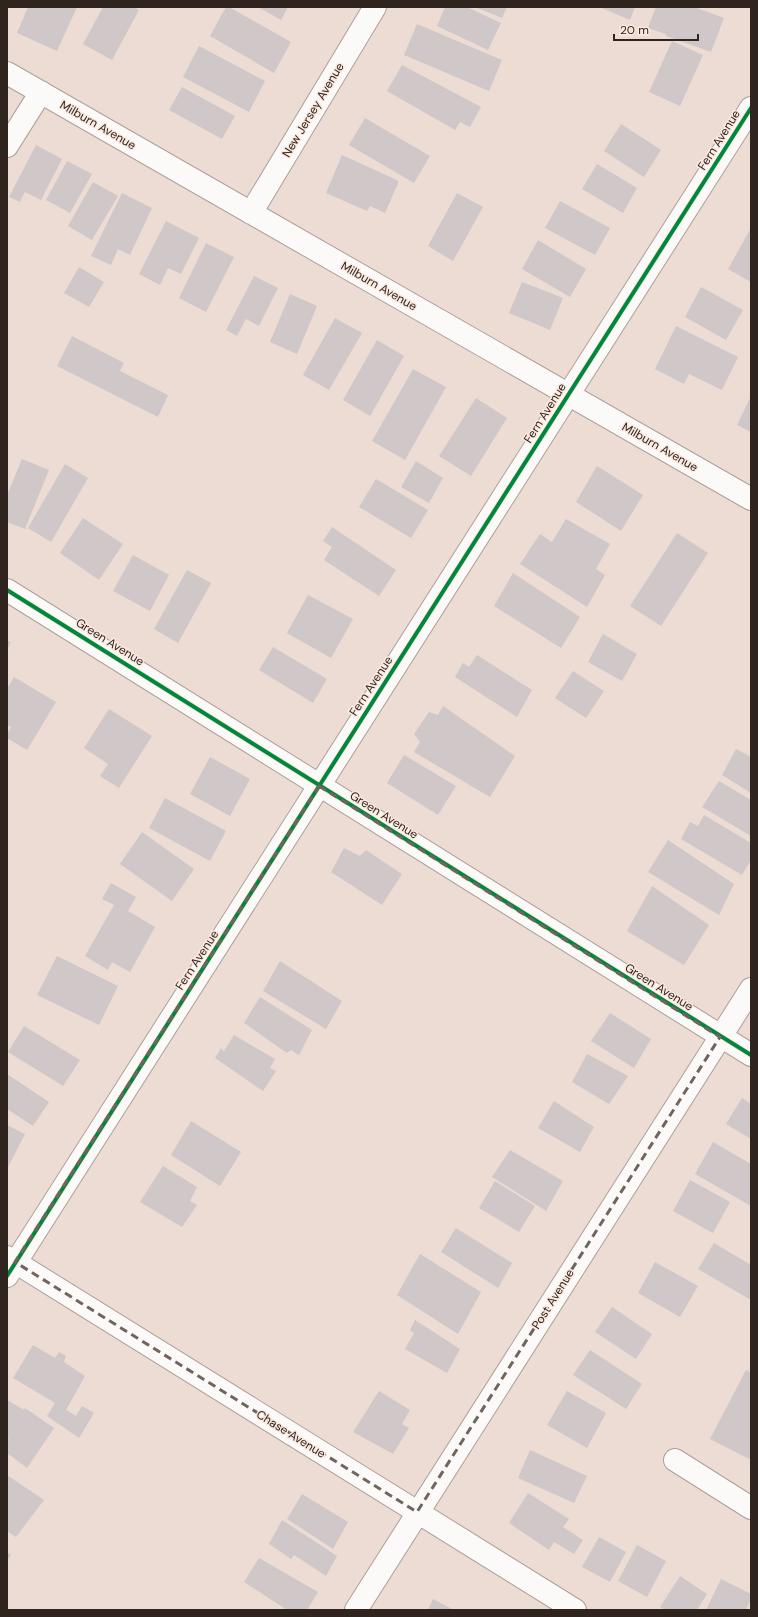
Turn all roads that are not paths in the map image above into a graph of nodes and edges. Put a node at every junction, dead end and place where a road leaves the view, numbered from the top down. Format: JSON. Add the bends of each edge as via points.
{"nodes":[{"id":1,"x":375,"y":7,"type":"edge"},
{"id":2,"x":7,"y":73,"type":"edge"},
{"id":3,"x":41,"y":92,"type":"junction"},
{"id":4,"x":751,"y":108,"type":"edge"},
{"id":5,"x":7,"y":146,"type":"edge"},
{"id":6,"x":251,"y":213,"type":"junction"},
{"id":7,"x":569,"y":394,"type":"junction"},
{"id":8,"x":751,"y":499,"type":"edge"},
{"id":9,"x":7,"y":590,"type":"edge"},
{"id":10,"x":319,"y":786,"type":"junction"},
{"id":11,"x":751,"y":989,"type":"edge"},
{"id":12,"x":720,"y":1037,"type":"junction"},
{"id":13,"x":751,"y":1055,"type":"edge"},
{"id":14,"x":10,"y":1265,"type":"edge"},
{"id":15,"x":675,"y":1460,"type":"dead end"},
{"id":16,"x":751,"y":1508,"type":"edge"},
{"id":17,"x":418,"y":1512,"type":"junction"},
{"id":18,"x":356,"y":1610,"type":"edge"},
{"id":19,"x":575,"y":1610,"type":"edge"}],
"edges":[{"from":1,"to":6,"type":"street","name":"New Jersey Avenue"},
{"from":2,"to":3,"type":"street","name":"Milburn Avenue"},
{"from":3,"to":5,"type":"street"},
{"from":3,"to":6,"type":"street","name":"Milburn Avenue"},
{"from":4,"to":7,"type":"street","name":"Fern Avenue"},
{"from":6,"to":7,"type":"street","name":"Milburn Avenue"},
{"from":7,"to":8,"type":"street","name":"Milburn Avenue"},
{"from":7,"to":10,"type":"street","name":"Fern Avenue"},
{"from":9,"to":10,"type":"street","name":"Green Avenue"},
{"from":10,"to":12,"type":"street","name":"Green Avenue"},
{"from":10,"to":14,"type":"street","name":"Fern Avenue"},
{"from":11,"to":12,"type":"street","name":"Post Avenue"},
{"from":12,"to":13,"type":"street","name":"Green Avenue"},
{"from":12,"to":17,"type":"street","name":"Post Avenue"},
{"from":14,"to":17,"type":"street","name":"Chase Avenue"},
{"from":15,"to":16,"type":"street"},
{"from":17,"to":18,"type":"street","name":"Post Avenue"},
{"from":17,"to":19,"type":"street","name":"Chase Avenue"}]}
